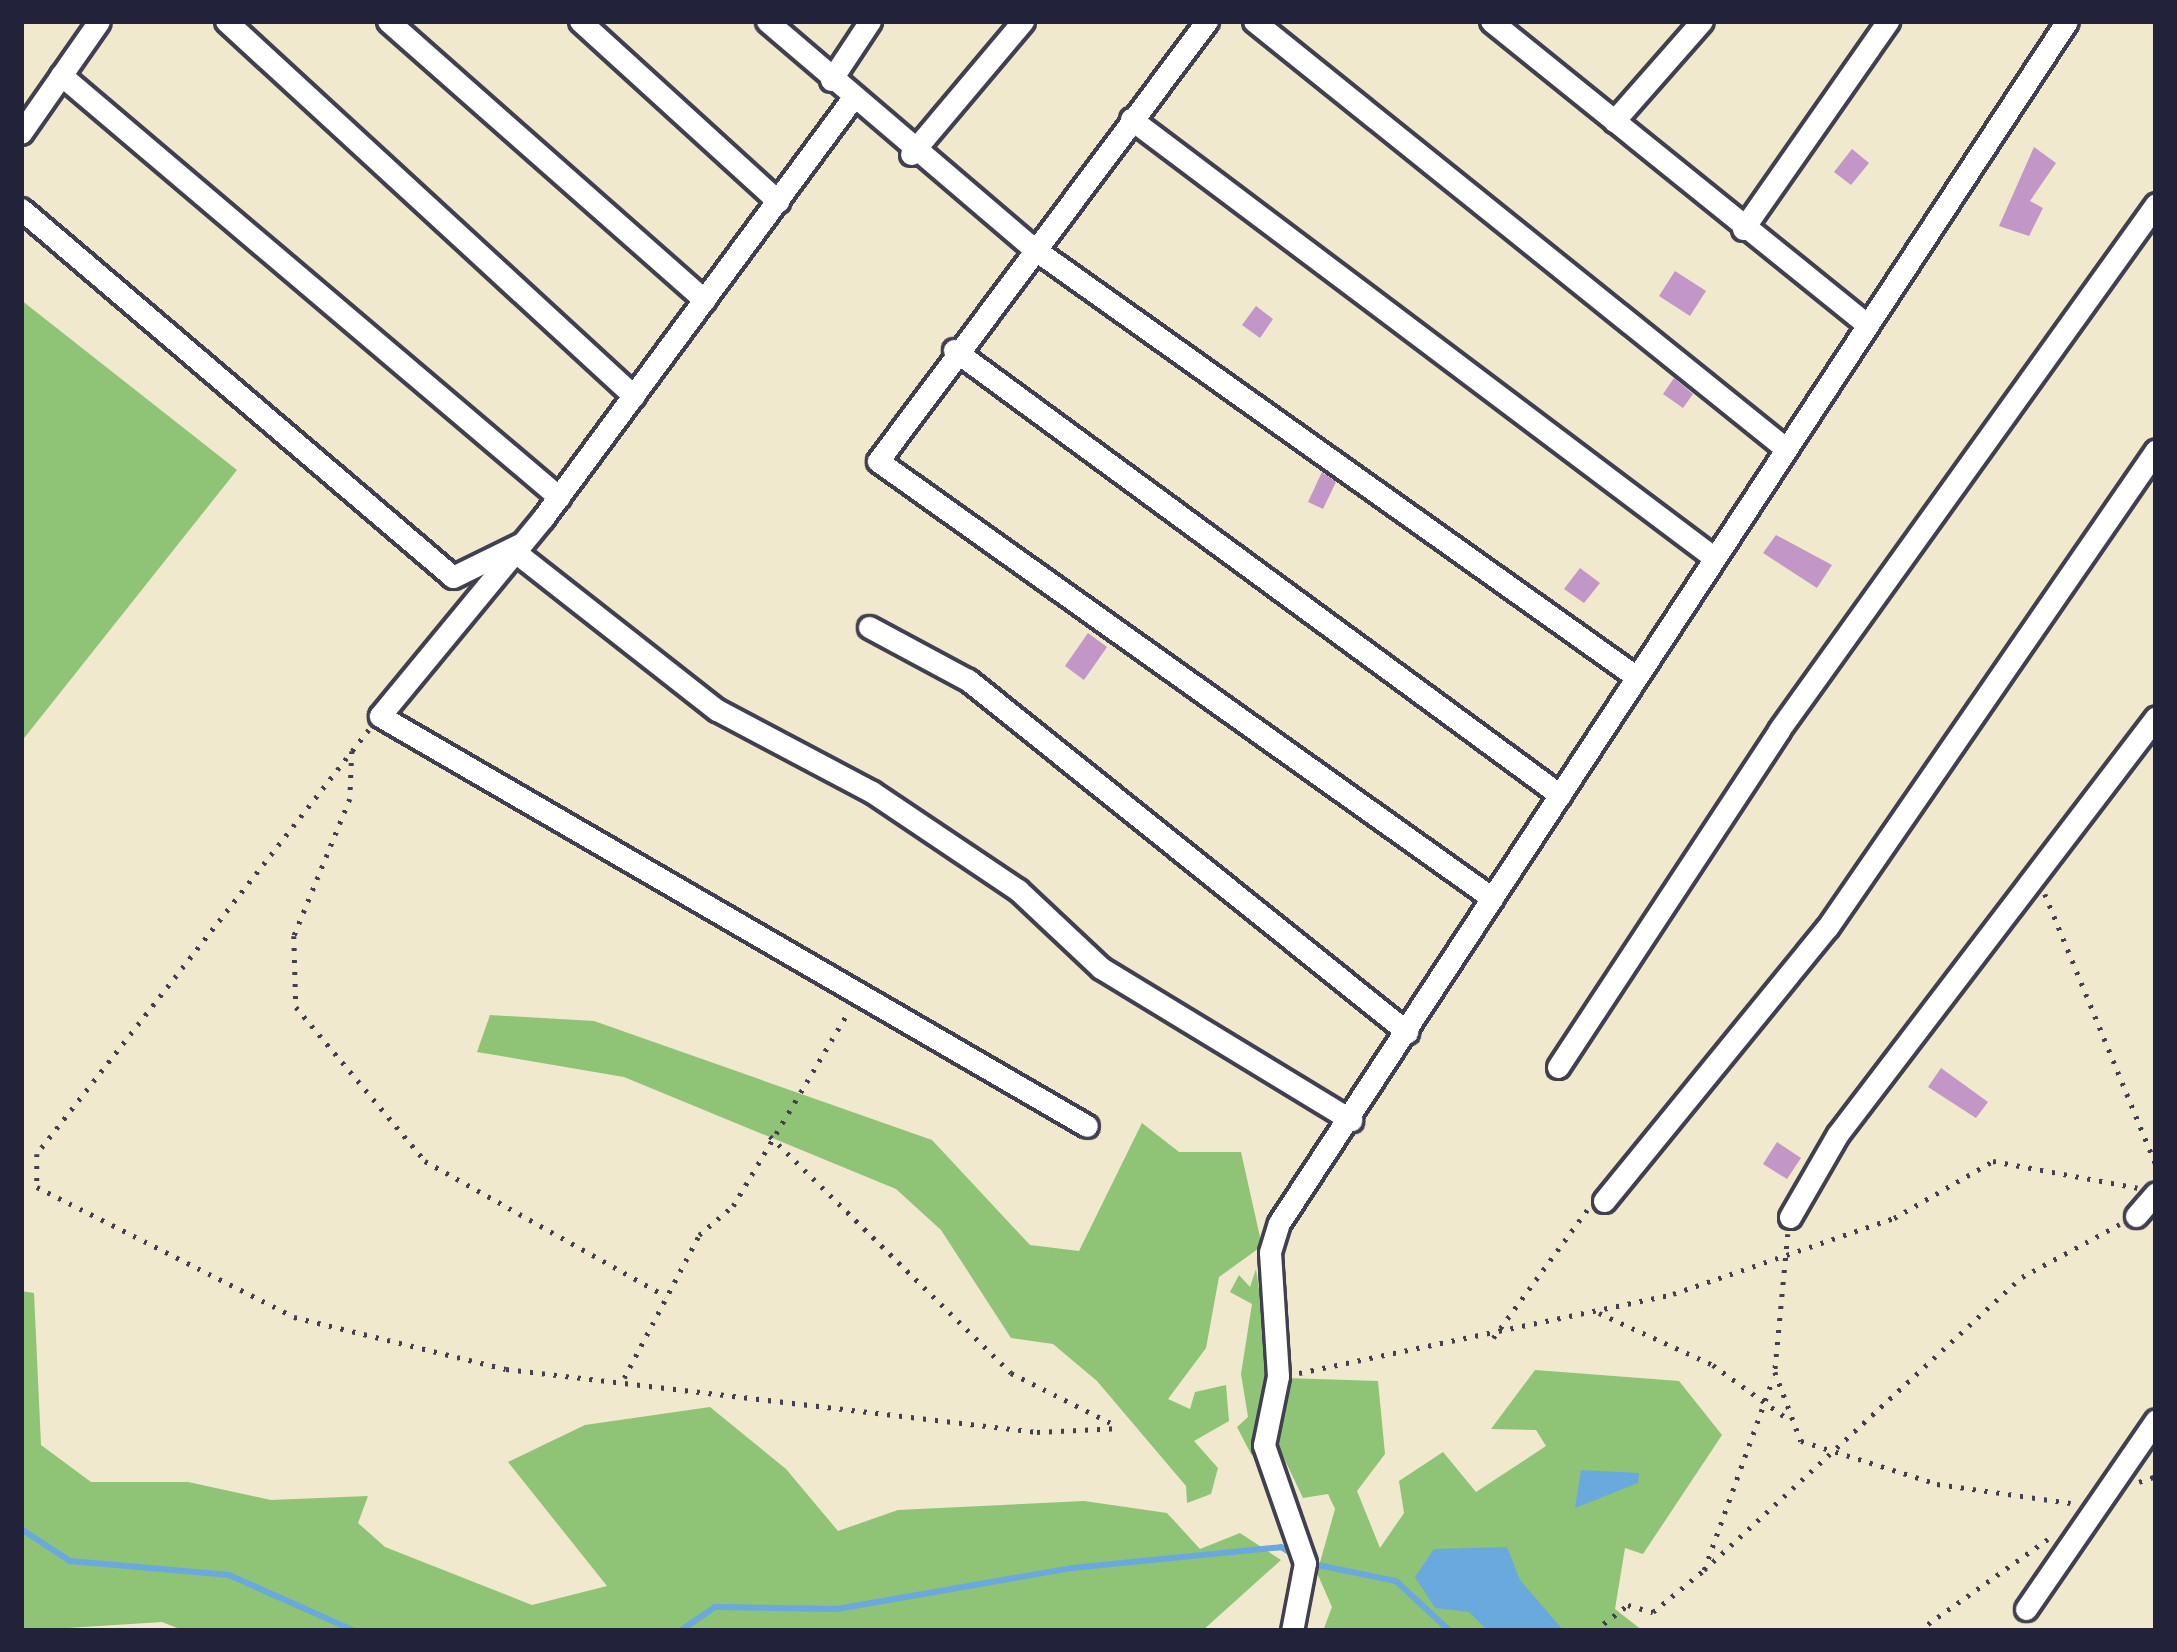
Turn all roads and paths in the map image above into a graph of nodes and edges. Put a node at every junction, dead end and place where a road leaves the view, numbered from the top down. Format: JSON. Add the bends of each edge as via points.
{"nodes":[{"id":1,"x":99,"y":21,"type":"edge"},
{"id":2,"x":226,"y":21,"type":"edge"},
{"id":3,"x":388,"y":21,"type":"edge"},
{"id":4,"x":580,"y":21,"type":"edge"},
{"id":5,"x":767,"y":21,"type":"edge"},
{"id":6,"x":870,"y":21,"type":"edge"},
{"id":7,"x":1024,"y":21,"type":"edge"},
{"id":8,"x":1208,"y":21,"type":"edge"},
{"id":9,"x":1254,"y":21,"type":"edge"},
{"id":10,"x":1702,"y":21,"type":"edge"},
{"id":11,"x":1888,"y":21,"type":"edge"},
{"id":12,"x":2067,"y":21,"type":"edge"},
{"id":13,"x":1494,"y":22,"type":"edge"},
{"id":14,"x":61,"y":75,"type":"junction"},
{"id":15,"x":831,"y":80,"type":"junction"},
{"id":16,"x":852,"y":100,"type":"junction"},
{"id":17,"x":1131,"y":119,"type":"junction"},
{"id":18,"x":1614,"y":121,"type":"junction"},
{"id":19,"x":21,"y":133,"type":"edge"},
{"id":20,"x":911,"y":154,"type":"junction"},
{"id":21,"x":778,"y":201,"type":"junction"},
{"id":22,"x":2156,"y":204,"type":"edge"},
{"id":23,"x":21,"y":209,"type":"edge"},
{"id":24,"x":1743,"y":230,"type":"junction"},
{"id":25,"x":1030,"y":246,"type":"junction"},
{"id":26,"x":705,"y":300,"type":"junction"},
{"id":27,"x":1865,"y":323,"type":"junction"},
{"id":28,"x":954,"y":350,"type":"junction"},
{"id":29,"x":634,"y":396,"type":"junction"},
{"id":30,"x":1784,"y":448,"type":"junction"},
{"id":31,"x":2156,"y":450,"type":"edge"},
{"id":32,"x":559,"y":497,"type":"junction"},
{"id":33,"x":517,"y":548,"type":"junction"},
{"id":34,"x":1713,"y":557,"type":"junction"},
{"id":35,"x":869,"y":627,"type":"dead end"},
{"id":36,"x":1635,"y":676,"type":"junction"},
{"id":37,"x":380,"y":716,"type":"junction"},
{"id":38,"x":2156,"y":717,"type":"edge"},
{"id":39,"x":352,"y":751,"type":"junction"},
{"id":40,"x":1560,"y":795,"type":"junction"},
{"id":41,"x":2036,"y":872,"type":"junction"},
{"id":42,"x":1492,"y":898,"type":"junction"},
{"id":43,"x":866,"y":990,"type":"junction"},
{"id":44,"x":1407,"y":1032,"type":"junction"},
{"id":45,"x":1558,"y":1067,"type":"dead end"},
{"id":46,"x":1352,"y":1120,"type":"junction"},
{"id":47,"x":1087,"y":1126,"type":"dead end"},
{"id":48,"x":770,"y":1136,"type":"junction"},
{"id":49,"x":2156,"y":1165,"type":"edge"},
{"id":50,"x":2155,"y":1195,"type":"edge"},
{"id":51,"x":1604,"y":1201,"type":"joint"},
{"id":52,"x":1790,"y":1216,"type":"joint"},
{"id":53,"x":2136,"y":1216,"type":"joint"},
{"id":54,"x":1786,"y":1252,"type":"junction"},
{"id":55,"x":666,"y":1296,"type":"junction"},
{"id":56,"x":1598,"y":1312,"type":"junction"},
{"id":57,"x":1489,"y":1341,"type":"junction"},
{"id":58,"x":1774,"y":1372,"type":"junction"},
{"id":59,"x":1278,"y":1376,"type":"junction"},
{"id":60,"x":624,"y":1378,"type":"junction"},
{"id":61,"x":1766,"y":1402,"type":"junction"},
{"id":62,"x":1785,"y":1417,"type":"junction"},
{"id":63,"x":2156,"y":1420,"type":"edge"},
{"id":64,"x":1829,"y":1452,"type":"junction"},
{"id":65,"x":2156,"y":1476,"type":"edge"},
{"id":66,"x":2132,"y":1487,"type":"dead end"},
{"id":67,"x":2087,"y":1509,"type":"junction"},
{"id":68,"x":1704,"y":1570,"type":"junction"},
{"id":69,"x":2026,"y":1609,"type":"dead end"},
{"id":70,"x":1292,"y":1631,"type":"edge"},
{"id":71,"x":1594,"y":1631,"type":"edge"},
{"id":72,"x":1918,"y":1631,"type":"edge"}],
"edges":[{"from":1,"to":14,"type":"street"},
{"from":2,"to":29,"type":"street"},
{"from":3,"to":26,"type":"street"},
{"from":4,"to":21,"type":"street"},
{"from":5,"to":15,"type":"street"},
{"from":6,"to":15,"type":"street"},
{"from":7,"to":20,"type":"street"},
{"from":8,"to":17,"type":"street"},
{"from":9,"to":30,"type":"street"},
{"from":10,"to":18,"type":"street"},
{"from":11,"to":24,"type":"street"},
{"from":12,"to":27,"type":"street"},
{"from":13,"to":18,"type":"street"},
{"from":14,"to":19,"type":"street"},
{"from":14,"to":32,"type":"street"},
{"from":15,"to":16,"type":"street"},
{"from":16,"to":20,"type":"street"},
{"from":16,"to":21,"type":"street"},
{"from":17,"to":25,"type":"street"},
{"from":17,"to":34,"type":"street"},
{"from":18,"to":24,"type":"street"},
{"from":20,"to":25,"type":"street"},
{"from":21,"to":26,"type":"street"},
{"from":22,"to":45,"type":"street","via":[[1792,710]]},
{"from":23,"to":33,"type":"street","via":[[453,577]]},
{"from":24,"to":27,"type":"street"},
{"from":25,"to":28,"type":"street"},
{"from":25,"to":36,"type":"street"},
{"from":26,"to":29,"type":"street"},
{"from":27,"to":30,"type":"street"},
{"from":28,"to":40,"type":"street"},
{"from":28,"to":42,"type":"street","via":[[878,452],[883,468]]},
{"from":29,"to":32,"type":"street"},
{"from":30,"to":34,"type":"street"},
{"from":31,"to":51,"type":"street","via":[[1827,928]]},
{"from":32,"to":33,"type":"street"},
{"from":33,"to":37,"type":"street"},
{"from":33,"to":46,"type":"street","via":[[717,710],[872,792],[1018,890],[1101,968]]},
{"from":34,"to":36,"type":"street"},
{"from":35,"to":44,"type":"street","via":[[968,680]]},
{"from":36,"to":40,"type":"street"},
{"from":37,"to":39,"type":"path"},
{"from":37,"to":43,"type":"street"},
{"from":38,"to":41,"type":"street"},
{"from":39,"to":55,"type":"path","via":[[350,799],[294,936],[296,1007],[424,1161]]},
{"from":39,"to":60,"type":"path","via":[[37,1154],[37,1187],[294,1317],[584,1384]]},
{"from":40,"to":42,"type":"street"},
{"from":41,"to":49,"type":"path"},
{"from":41,"to":52,"type":"street","via":[[1838,1134]]},
{"from":42,"to":44,"type":"street"},
{"from":43,"to":47,"type":"street"},
{"from":43,"to":48,"type":"path"},
{"from":44,"to":46,"type":"street"},
{"from":46,"to":59,"type":"street","via":[[1273,1238]]},
{"from":48,"to":55,"type":"path"},
{"from":48,"to":60,"type":"path","via":[[1011,1373],[1121,1428],[1037,1432]]},
{"from":50,"to":53,"type":"street"},
{"from":50,"to":54,"type":"path","via":[[2034,1160],[1993,1160],[1894,1218]]},
{"from":51,"to":57,"type":"path","via":[[1576,1216],[1520,1315]]},
{"from":52,"to":54,"type":"path"},
{"from":53,"to":64,"type":"path","via":[[2022,1277]]},
{"from":54,"to":56,"type":"path"},
{"from":54,"to":58,"type":"path"},
{"from":55,"to":60,"type":"path"},
{"from":56,"to":57,"type":"path"},
{"from":56,"to":61,"type":"path"},
{"from":57,"to":59,"type":"path"},
{"from":58,"to":61,"type":"path"},
{"from":58,"to":62,"type":"path"},
{"from":59,"to":70,"type":"street","via":[[1264,1445],[1305,1563]]},
{"from":61,"to":62,"type":"path"},
{"from":61,"to":68,"type":"path"},
{"from":62,"to":64,"type":"path","via":[[1801,1441]]},
{"from":63,"to":67,"type":"street"},
{"from":64,"to":67,"type":"path","via":[[1937,1484]]},
{"from":64,"to":68,"type":"path"},
{"from":65,"to":66,"type":"path"},
{"from":67,"to":69,"type":"street"},
{"from":67,"to":72,"type":"path"},
{"from":68,"to":71,"type":"path","via":[[1653,1612],[1628,1605]]}]}
